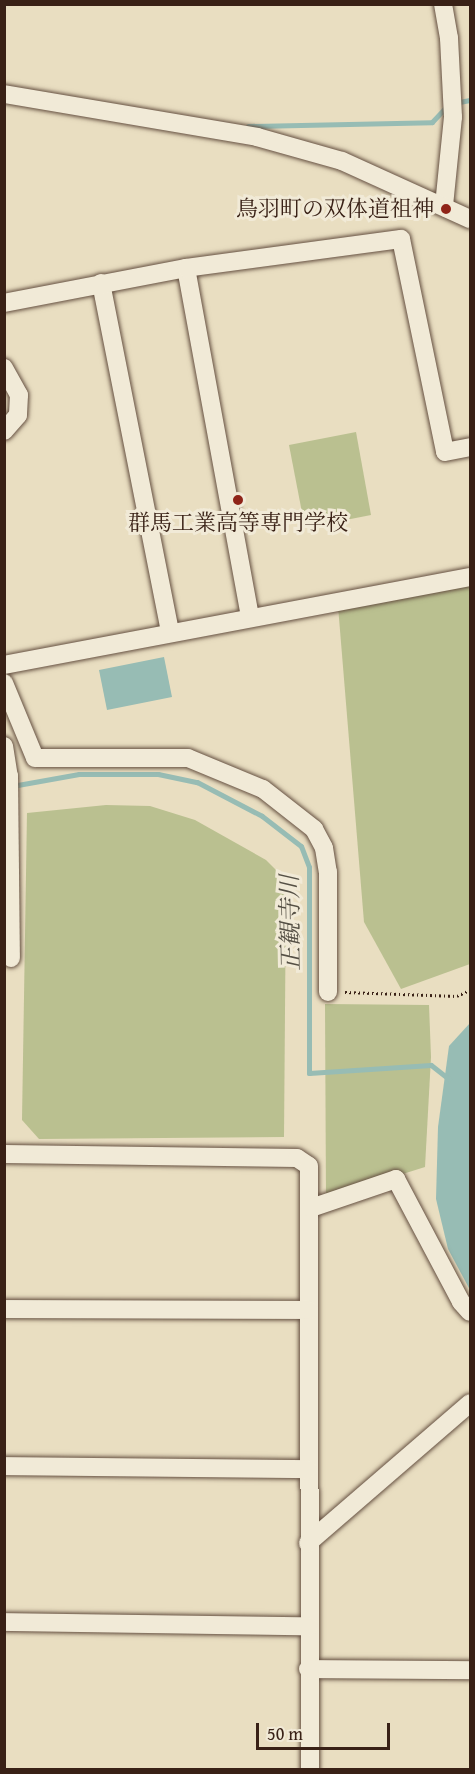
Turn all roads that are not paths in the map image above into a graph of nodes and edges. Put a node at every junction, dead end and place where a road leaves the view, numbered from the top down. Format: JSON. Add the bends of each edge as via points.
{"nodes":[{"id":1,"x":442,"y":4,"type":"edge"},
{"id":2,"x":4,"y":94,"type":"edge"},
{"id":3,"x":444,"y":206,"type":"junction"},
{"id":4,"x":471,"y":219,"type":"edge"},
{"id":5,"x":186,"y":268,"type":"junction"},
{"id":6,"x":101,"y":283,"type":"junction"},
{"id":7,"x":4,"y":303,"type":"edge"},
{"id":8,"x":4,"y":368,"type":"edge"},
{"id":9,"x":4,"y":431,"type":"edge"},
{"id":10,"x":471,"y":447,"type":"edge"},
{"id":11,"x":471,"y":577,"type":"edge"},
{"id":12,"x":250,"y":615,"type":"junction"},
{"id":13,"x":170,"y":632,"type":"junction"},
{"id":14,"x":4,"y":665,"type":"edge"},
{"id":15,"x":4,"y":683,"type":"edge"},
{"id":16,"x":4,"y":746,"type":"edge"},
{"id":17,"x":7,"y":776,"type":"edge"},
{"id":18,"x":10,"y":958,"type":"dead end"},
{"id":19,"x":328,"y":992,"type":"road end"},
{"id":20,"x":4,"y":1154,"type":"edge"},
{"id":21,"x":311,"y":1208,"type":"junction"},
{"id":22,"x":4,"y":1309,"type":"edge"},
{"id":23,"x":309,"y":1310,"type":"junction"},
{"id":24,"x":471,"y":1312,"type":"edge"},
{"id":25,"x":471,"y":1403,"type":"edge"},
{"id":26,"x":4,"y":1466,"type":"edge"},
{"id":27,"x":308,"y":1469,"type":"junction"},
{"id":28,"x":308,"y":1543,"type":"junction"},
{"id":29,"x":4,"y":1623,"type":"edge"},
{"id":30,"x":309,"y":1626,"type":"junction"},
{"id":31,"x":308,"y":1669,"type":"junction"},
{"id":32,"x":471,"y":1670,"type":"edge"},
{"id":33,"x":310,"y":1770,"type":"edge"}],
"edges":[{"from":1,"to":3,"type":"street","via":[[449,38],[453,117]]},
{"from":2,"to":3,"type":"street","via":[[256,136],[342,161]]},
{"from":3,"to":4,"type":"street"},
{"from":5,"to":6,"type":"street"},
{"from":5,"to":10,"type":"street","via":[[401,239],[445,452]]},
{"from":5,"to":12,"type":"street"},
{"from":6,"to":7,"type":"street"},
{"from":6,"to":13,"type":"street"},
{"from":8,"to":9,"type":"street","via":[[19,395],[18,415]]},
{"from":11,"to":12,"type":"street"},
{"from":12,"to":13,"type":"street"},
{"from":13,"to":14,"type":"street"},
{"from":15,"to":19,"type":"street","via":[[35,759],[188,758],[263,789],[314,829],[324,848],[328,872]]},
{"from":16,"to":17,"type":"street"},
{"from":17,"to":18,"type":"street"},
{"from":20,"to":21,"type":"street","via":[[297,1158],[309,1166]]},
{"from":21,"to":23,"type":"street"},
{"from":21,"to":24,"type":"street","via":[[396,1179],[461,1302]]},
{"from":22,"to":23,"type":"street"},
{"from":23,"to":27,"type":"street"},
{"from":25,"to":28,"type":"street"},
{"from":26,"to":27,"type":"street"},
{"from":27,"to":28,"type":"street"},
{"from":28,"to":30,"type":"street"},
{"from":29,"to":30,"type":"street"},
{"from":30,"to":31,"type":"street"},
{"from":31,"to":32,"type":"street"},
{"from":31,"to":33,"type":"street"}]}
